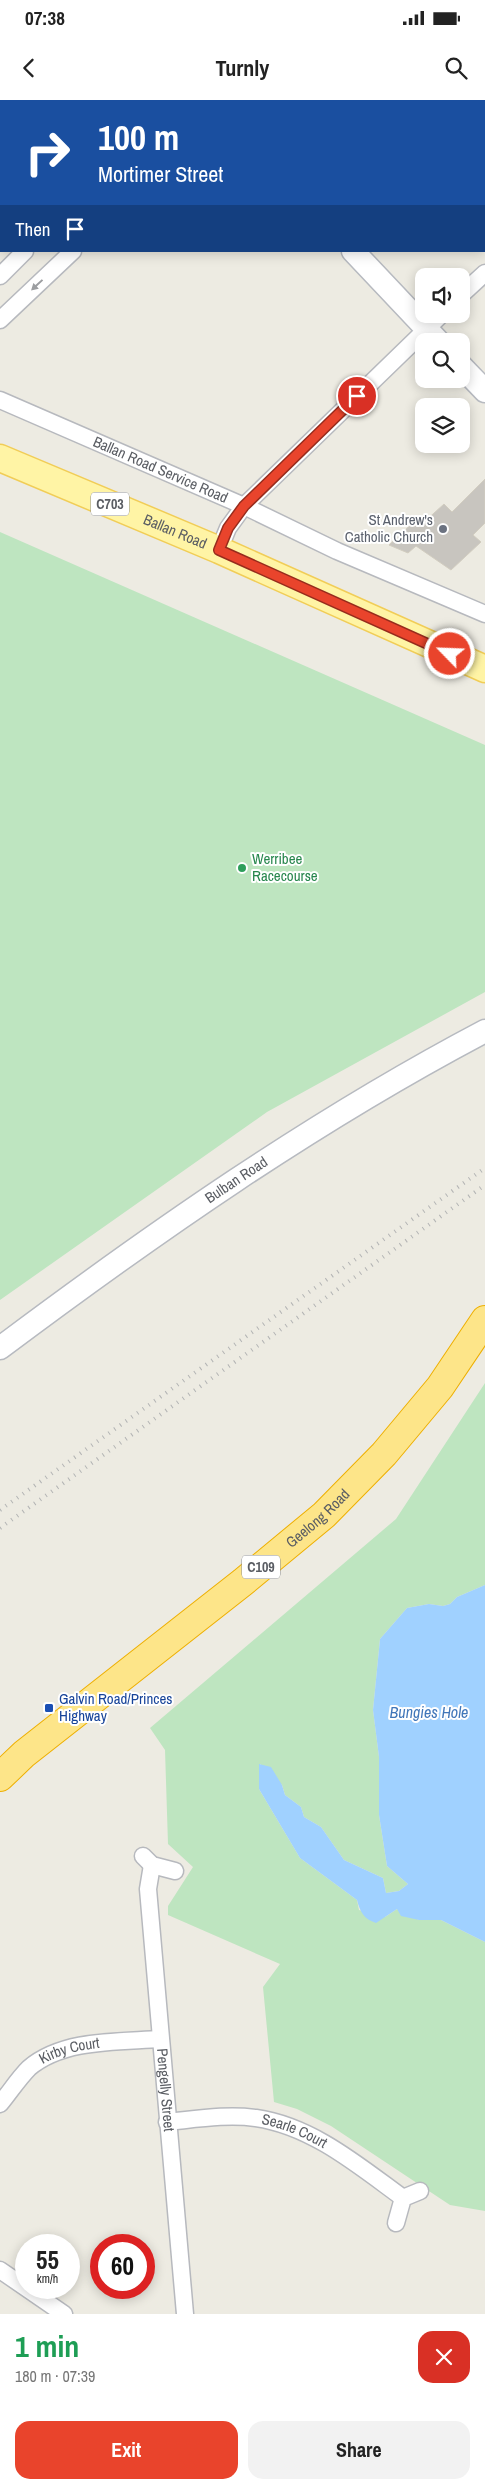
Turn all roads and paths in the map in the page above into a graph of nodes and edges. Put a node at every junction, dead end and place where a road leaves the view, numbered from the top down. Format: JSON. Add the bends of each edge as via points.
{"nodes":[{"id":1,"x":25,"y":252,"type":"edge"},
{"id":2,"x":72,"y":252,"type":"edge"},
{"id":3,"x":353,"y":252,"type":"edge"},
{"id":4,"x":485,"y":273,"type":"edge"},
{"id":5,"x":0,"y":276,"type":"edge"},
{"id":6,"x":470,"y":287,"type":"edge"},
{"id":7,"x":0,"y":320,"type":"edge"},
{"id":8,"x":436,"y":328,"type":"edge"},
{"id":9,"x":470,"y":375,"type":"edge"},
{"id":10,"x":485,"y":391,"type":"edge"},
{"id":11,"x":0,"y":400,"type":"edge"},
{"id":12,"x":0,"y":458,"type":"edge"},
{"id":13,"x":244,"y":506,"type":"junction"},
{"id":14,"x":219,"y":550,"type":"junction"},
{"id":15,"x":485,"y":614,"type":"edge"},
{"id":16,"x":485,"y":669,"type":"edge"},
{"id":17,"x":485,"y":1031,"type":"edge"},
{"id":18,"x":485,"y":1320,"type":"edge"},
{"id":19,"x":0,"y":1348,"type":"edge"},
{"id":20,"x":0,"y":1778,"type":"edge"},
{"id":21,"x":175,"y":1871,"type":"dead end"},
{"id":22,"x":160,"y":2038,"type":"junction"},
{"id":23,"x":0,"y":2104,"type":"edge"},
{"id":24,"x":168,"y":2122,"type":"junction"},
{"id":25,"x":420,"y":2192,"type":"dead end"},
{"id":26,"x":403,"y":2198,"type":"junction"},
{"id":27,"x":396,"y":2224,"type":"dead end"},
{"id":28,"x":0,"y":2270,"type":"edge"},
{"id":29,"x":64,"y":2314,"type":"edge"},
{"id":30,"x":185,"y":2314,"type":"edge"}],
"edges":[{"from":1,"to":5,"type":"street"},
{"from":2,"to":7,"type":"street","one_way":true},
{"from":3,"to":8,"type":"street"},
{"from":4,"to":6,"type":"street"},
{"from":8,"to":13,"type":"street"},
{"from":9,"to":10,"type":"street"},
{"from":11,"to":13,"type":"street","name":"Ballan Road Service Road"},
{"from":12,"to":14,"type":"main road","name":"Ballan Road","number":"C703"},
{"from":13,"to":14,"type":"street","via":[[228,528]]},
{"from":13,"to":15,"type":"street","name":"Ballan Road Service Road","via":[[336,551]]},
{"from":14,"to":16,"type":"main road","name":"Ballan Road","number":"C703"},
{"from":17,"to":19,"type":"street","name":"Bulban Road","via":[[321,1124],[137,1248]]},
{"from":18,"to":20,"type":"highway","name":"Geelong Road","number":"C109","via":[[434,1394],[384,1454],[324,1515],[24,1754]]},
{"from":21,"to":22,"type":"street","name":"Pengelly Street","via":[[147,1861]]},
{"from":22,"to":23,"type":"street","name":"Kirby Court","via":[[69,2048],[51,2055],[31,2067]]},
{"from":22,"to":24,"type":"street","name":"Pengelly Street"},
{"from":24,"to":26,"type":"street","name":"Searle Court","via":[[228,2116],[278,2122],[323,2142]]},
{"from":24,"to":30,"type":"street","name":"Pengelly Street"},
{"from":25,"to":26,"type":"street"},
{"from":26,"to":27,"type":"street"},
{"from":28,"to":29,"type":"street"}]}
